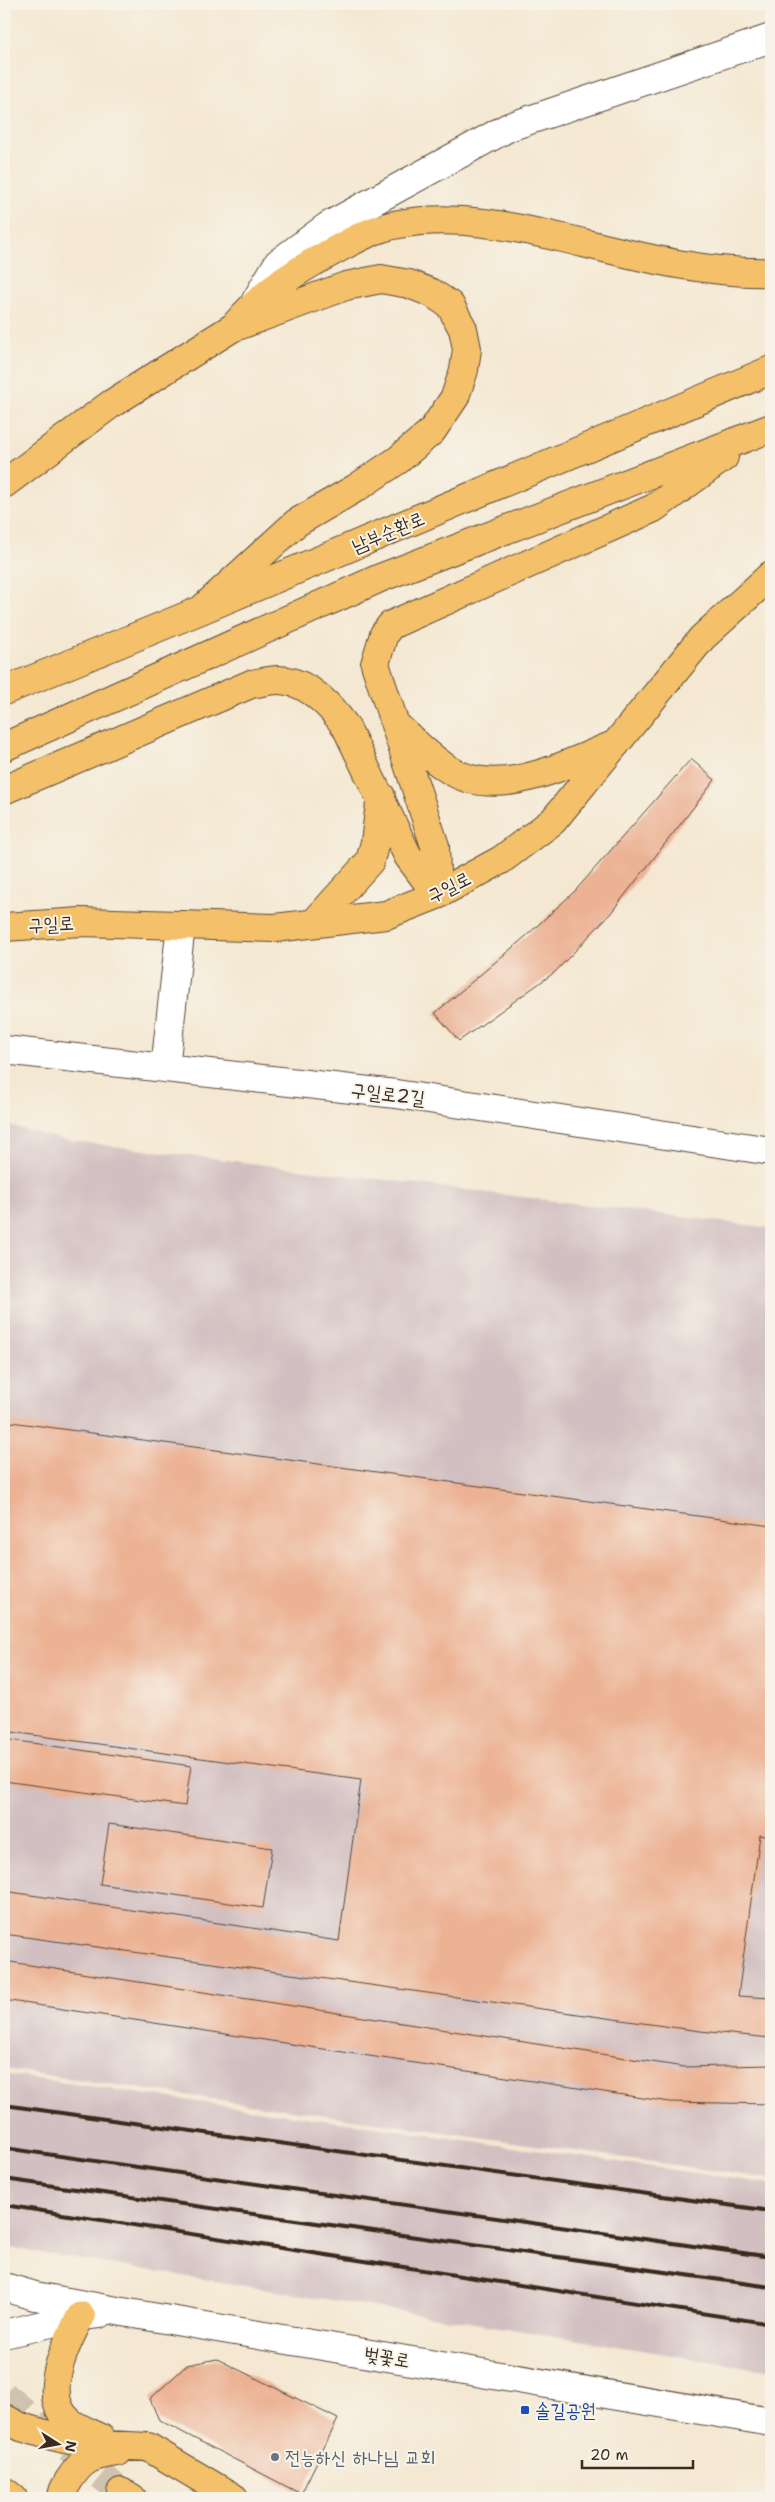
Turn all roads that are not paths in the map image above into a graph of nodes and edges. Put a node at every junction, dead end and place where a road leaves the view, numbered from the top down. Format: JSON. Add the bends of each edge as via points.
{"nodes":[{"id":1,"x":771,"y":38,"type":"edge"},
{"id":2,"x":771,"y":272,"type":"edge"},
{"id":3,"x":255,"y":302,"type":"junction"},
{"id":4,"x":232,"y":328,"type":"junction"},
{"id":5,"x":771,"y":370,"type":"edge"},
{"id":6,"x":762,"y":432,"type":"edge"},
{"id":7,"x":4,"y":484,"type":"edge"},
{"id":8,"x":771,"y":575,"type":"edge"},
{"id":9,"x":201,"y":610,"type":"junction"},
{"id":10,"x":4,"y":691,"type":"edge"},
{"id":11,"x":398,"y":727,"type":"junction"},
{"id":12,"x":617,"y":743,"type":"junction"},
{"id":13,"x":4,"y":747,"type":"edge"},
{"id":14,"x":4,"y":790,"type":"edge"},
{"id":15,"x":381,"y":796,"type":"junction"},
{"id":16,"x":438,"y":895,"type":"junction"},
{"id":17,"x":314,"y":923,"type":"junction"},
{"id":18,"x":181,"y":925,"type":"junction"},
{"id":19,"x":4,"y":926,"type":"edge"},
{"id":20,"x":4,"y":1050,"type":"edge"},
{"id":21,"x":165,"y":1068,"type":"junction"},
{"id":22,"x":771,"y":1151,"type":"edge"},
{"id":23,"x":4,"y":2287,"type":"edge"},
{"id":24,"x":123,"y":2312,"type":"junction"},
{"id":25,"x":81,"y":2316,"type":"junction"},
{"id":26,"x":4,"y":2334,"type":"edge"},
{"id":27,"x":4,"y":2418,"type":"edge"},
{"id":28,"x":771,"y":2422,"type":"edge"},
{"id":29,"x":116,"y":2446,"type":"junction"},
{"id":30,"x":148,"y":2447,"type":"junction"},
{"id":31,"x":4,"y":2491,"type":"edge"},
{"id":32,"x":13,"y":2498,"type":"edge"},
{"id":33,"x":62,"y":2498,"type":"edge"},
{"id":34,"x":234,"y":2498,"type":"edge"}],
"edges":[{"from":1,"to":3,"type":"street","via":[[509,127],[328,226],[278,263]]},
{"from":2,"to":3,"type":"main road","via":[[712,269],[499,224],[437,219],[397,224],[364,235],[314,261]]},
{"from":3,"to":4,"type":"main road"},
{"from":4,"to":7,"type":"main road","via":[[110,404]]},
{"from":4,"to":9,"type":"main road","via":[[346,286],[381,279],[432,293],[450,305],[463,329],[467,349],[455,397],[432,432],[398,460],[296,523]]},
{"from":5,"to":9,"type":"main road","name":"남부순환로"},
{"from":6,"to":11,"type":"main road","via":[[654,508],[391,625],[384,634],[375,664]]},
{"from":6,"to":13,"type":"main road","name":"남부순환로","via":[[380,578]]},
{"from":8,"to":12,"type":"main road","name":"구일로","via":[[702,638]]},
{"from":9,"to":10,"type":"main road","name":"남부순환로"},
{"from":11,"to":12,"type":"main road","via":[[448,770],[496,782],[528,778]]},
{"from":11,"to":16,"type":"main road","via":[[435,846]]},
{"from":12,"to":16,"type":"main road","name":"구일로","via":[[553,821],[501,860]]},
{"from":14,"to":15,"type":"main road","via":[[251,684],[278,680],[295,683],[332,708],[346,727]]},
{"from":15,"to":16,"type":"main road","via":[[408,856]]},
{"from":15,"to":17,"type":"main road","via":[[370,861]]},
{"from":16,"to":17,"type":"main road","name":"구일로","via":[[386,914]]},
{"from":17,"to":18,"type":"main road","name":"구일로","via":[[274,928]]},
{"from":18,"to":19,"type":"main road","name":"구일로","via":[[81,922]]},
{"from":18,"to":21,"type":"street"},
{"from":20,"to":21,"type":"street","name":"구일로2길"},
{"from":21,"to":22,"type":"street","name":"구일로2길","via":[[396,1094]]},
{"from":23,"to":24,"type":"street","name":"벚꽃로"},
{"from":24,"to":25,"type":"street"},
{"from":24,"to":28,"type":"street","name":"벚꽃로"},
{"from":25,"to":26,"type":"street"},
{"from":25,"to":29,"type":"main road","via":[[66,2344],[58,2372],[56,2404],[70,2422]]},
{"from":27,"to":29,"type":"main road","via":[[52,2436]]},
{"from":29,"to":30,"type":"main road"},
{"from":30,"to":33,"type":"main road","via":[[99,2455],[79,2464],[62,2491]]},
{"from":30,"to":34,"type":"main road"},
{"from":31,"to":32,"type":"main road"}]}
